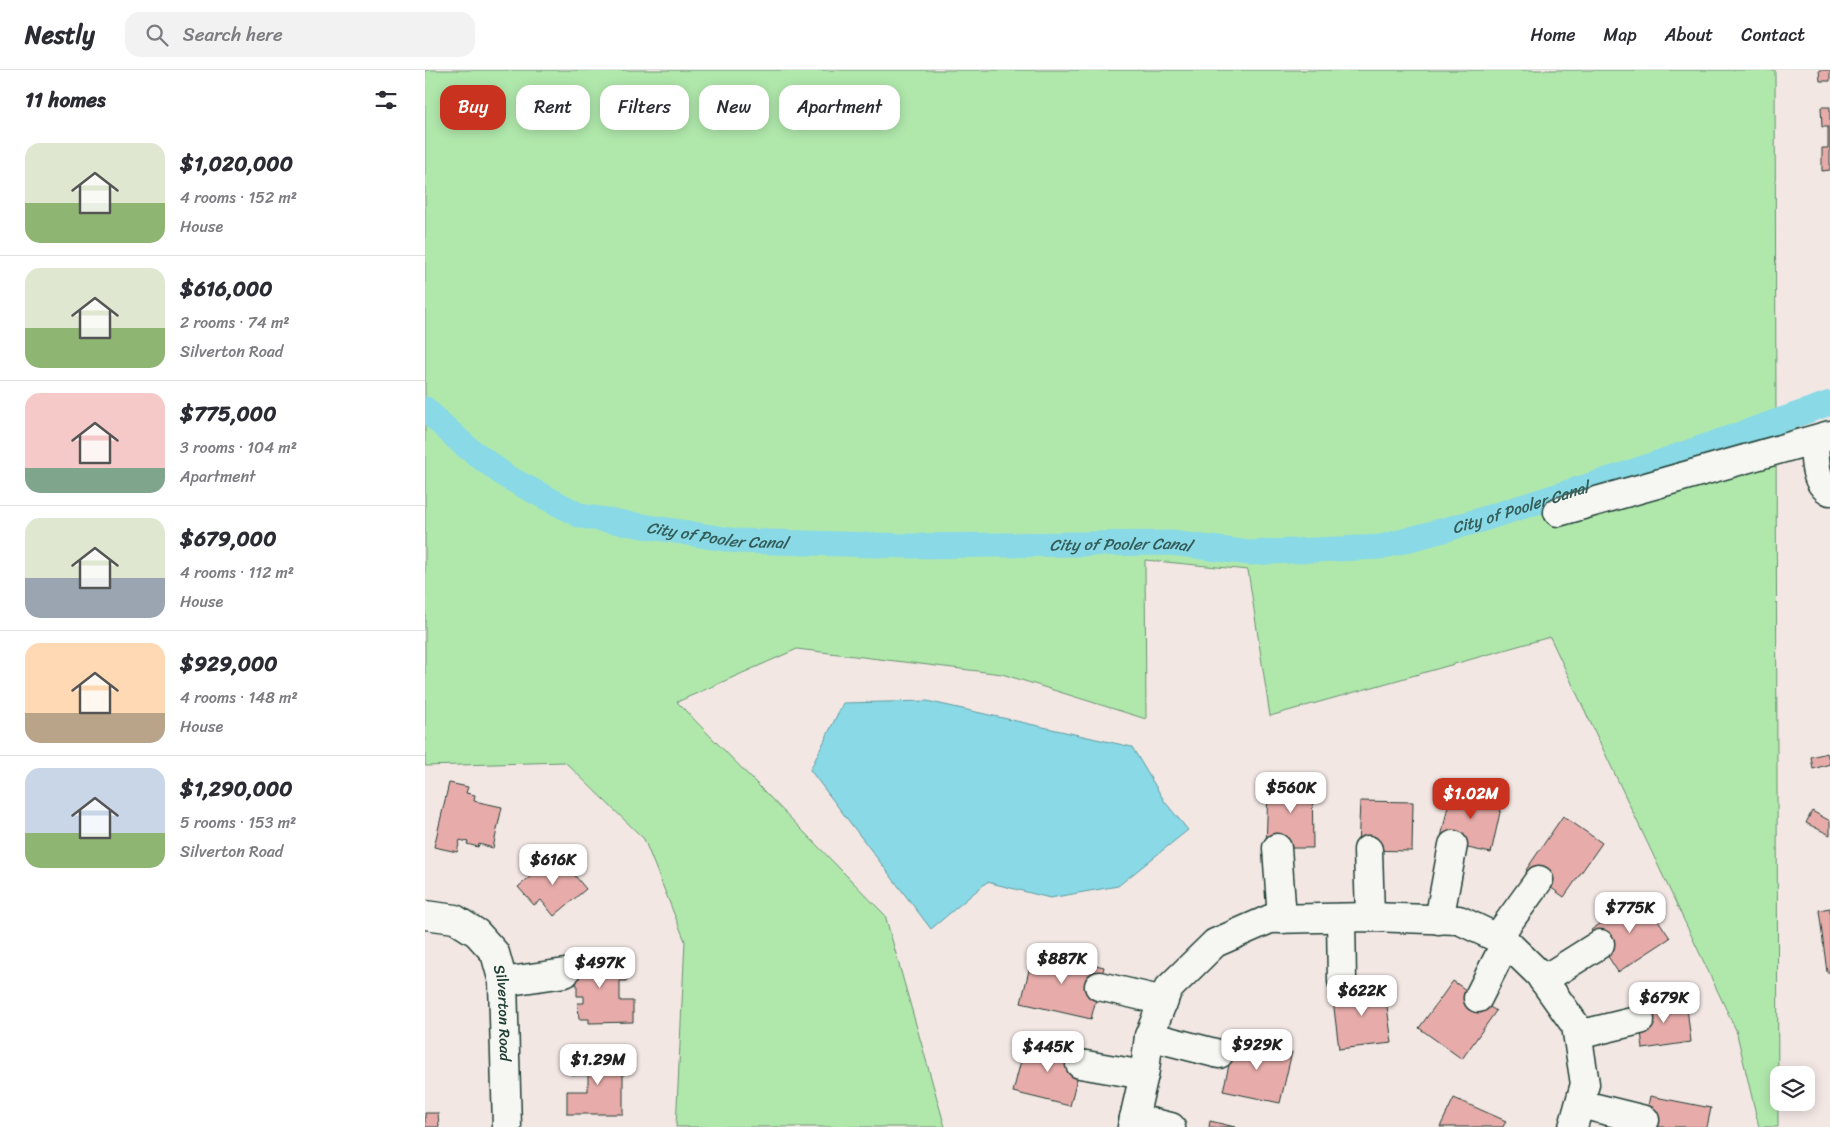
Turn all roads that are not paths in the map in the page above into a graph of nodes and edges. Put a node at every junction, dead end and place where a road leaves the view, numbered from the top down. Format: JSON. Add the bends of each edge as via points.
{"nodes":[{"id":1,"x":1822,"y":437,"type":"edge"},
{"id":2,"x":1830,"y":491,"type":"edge"},
{"id":3,"x":1558,"y":512,"type":"dead end"},
{"id":4,"x":1453,"y":845,"type":"dead end"},
{"id":5,"x":1277,"y":848,"type":"dead end"},
{"id":6,"x":1368,"y":850,"type":"dead end"},
{"id":7,"x":1539,"y":880,"type":"dead end"},
{"id":8,"x":425,"y":915,"type":"edge"},
{"id":9,"x":1341,"y":918,"type":"junction"},
{"id":10,"x":1370,"y":918,"type":"junction"},
{"id":11,"x":1282,"y":919,"type":"junction"},
{"id":12,"x":1439,"y":920,"type":"junction"},
{"id":13,"x":1502,"y":940,"type":"junction"},
{"id":14,"x":1600,"y":944,"type":"dead end"},
{"id":15,"x":565,"y":973,"type":"dead end"},
{"id":16,"x":1543,"y":980,"type":"junction"},
{"id":17,"x":1342,"y":981,"type":"dead end"},
{"id":18,"x":503,"y":982,"type":"junction"},
{"id":19,"x":1099,"y":986,"type":"dead end"},
{"id":20,"x":1478,"y":998,"type":"dead end"},
{"id":21,"x":1163,"y":1001,"type":"junction"},
{"id":22,"x":1640,"y":1020,"type":"dead end"},
{"id":23,"x":1577,"y":1035,"type":"junction"},
{"id":24,"x":1149,"y":1036,"type":"junction"},
{"id":25,"x":1219,"y":1054,"type":"dead end"},
{"id":26,"x":1080,"y":1064,"type":"dead end"},
{"id":27,"x":1144,"y":1075,"type":"junction"},
{"id":28,"x":1577,"y":1115,"type":"edge"},
{"id":29,"x":1645,"y":1120,"type":"dead end"},
{"id":30,"x":1133,"y":1123,"type":"edge"},
{"id":31,"x":507,"y":1127,"type":"edge"},
{"id":32,"x":1171,"y":1127,"type":"edge"}],
"edges":[{"from":1,"to":2,"type":"street","via":[[1817,470],[1820,480]]},
{"from":1,"to":3,"type":"street"},
{"from":4,"to":12,"type":"street"},
{"from":5,"to":11,"type":"street"},
{"from":6,"to":10,"type":"street"},
{"from":7,"to":13,"type":"street"},
{"from":8,"to":18,"type":"street","name":"Silverton Road","via":[[455,919],[477,934],[495,953]]},
{"from":9,"to":10,"type":"street"},
{"from":9,"to":11,"type":"street"},
{"from":9,"to":17,"type":"street"},
{"from":10,"to":12,"type":"street"},
{"from":11,"to":21,"type":"street","via":[[1270,919],[1215,943],[1169,989]]},
{"from":12,"to":13,"type":"street","via":[[1459,920]]},
{"from":13,"to":16,"type":"street"},
{"from":13,"to":20,"type":"street"},
{"from":14,"to":16,"type":"street"},
{"from":15,"to":18,"type":"street"},
{"from":16,"to":23,"type":"street","via":[[1576,1026]]},
{"from":18,"to":31,"type":"street","name":"Silverton Road"},
{"from":19,"to":21,"type":"street"},
{"from":21,"to":24,"type":"street"},
{"from":22,"to":23,"type":"street"},
{"from":23,"to":28,"type":"street","via":[[1585,1084]]},
{"from":24,"to":25,"type":"street"},
{"from":24,"to":27,"type":"street"},
{"from":26,"to":27,"type":"street"},
{"from":27,"to":30,"type":"street"},
{"from":28,"to":29,"type":"street"},
{"from":30,"to":32,"type":"street"}]}
